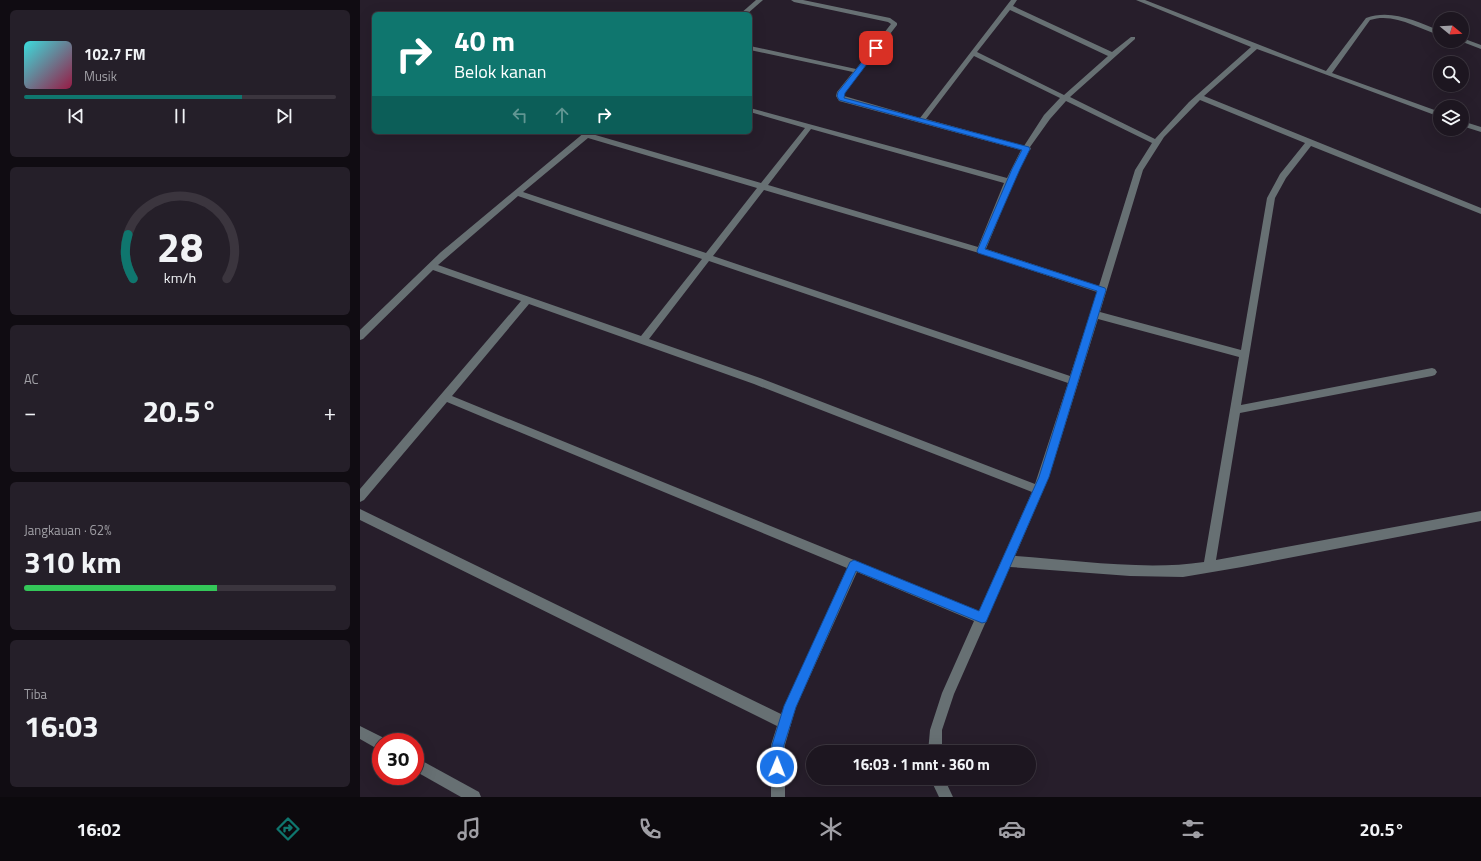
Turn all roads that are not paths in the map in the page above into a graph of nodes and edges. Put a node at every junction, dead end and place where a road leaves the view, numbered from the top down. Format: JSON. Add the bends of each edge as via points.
{"nodes":[{"id":1,"x":760,"y":0,"type":"edge"},
{"id":2,"x":794,"y":0,"type":"edge"},
{"id":3,"x":1014,"y":0,"type":"edge"},
{"id":4,"x":1139,"y":0,"type":"edge"},
{"id":5,"x":1009,"y":7,"type":"junction"},
{"id":6,"x":745,"y":12,"type":"edge"},
{"id":7,"x":1433,"y":31,"type":"edge"},
{"id":8,"x":1132,"y":38,"type":"dead end"},
{"id":9,"x":1469,"y":43,"type":"edge"},
{"id":10,"x":1256,"y":46,"type":"junction"},
{"id":11,"x":1481,"y":47,"type":"edge"},
{"id":12,"x":752,"y":48,"type":"edge"},
{"id":13,"x":973,"y":53,"type":"junction"},
{"id":14,"x":1112,"y":55,"type":"junction"},
{"id":15,"x":857,"y":71,"type":"junction"},
{"id":16,"x":1328,"y":73,"type":"junction"},
{"id":17,"x":1200,"y":97,"type":"junction"},
{"id":18,"x":1065,"y":98,"type":"junction"},
{"id":19,"x":752,"y":111,"type":"edge"},
{"id":20,"x":1433,"y":112,"type":"edge"},
{"id":21,"x":922,"y":120,"type":"junction"},
{"id":22,"x":810,"y":126,"type":"junction"},
{"id":23,"x":1469,"y":126,"type":"edge"},
{"id":24,"x":1481,"y":130,"type":"edge"},
{"id":25,"x":587,"y":134,"type":"edge"},
{"id":26,"x":591,"y":134,"type":"edge"},
{"id":27,"x":1155,"y":142,"type":"junction"},
{"id":28,"x":1309,"y":143,"type":"junction"},
{"id":29,"x":1027,"y":149,"type":"junction"},
{"id":30,"x":1010,"y":182,"type":"junction"},
{"id":31,"x":763,"y":187,"type":"junction"},
{"id":32,"x":517,"y":193,"type":"junction"},
{"id":33,"x":1481,"y":211,"type":"edge"},
{"id":34,"x":980,"y":251,"type":"junction"},
{"id":35,"x":708,"y":258,"type":"junction"},
{"id":36,"x":432,"y":266,"type":"junction"},
{"id":37,"x":1102,"y":290,"type":"junction"},
{"id":38,"x":528,"y":299,"type":"junction"},
{"id":39,"x":1094,"y":314,"type":"junction"},
{"id":40,"x":360,"y":336,"type":"edge"},
{"id":41,"x":643,"y":340,"type":"junction"},
{"id":42,"x":1245,"y":355,"type":"junction"},
{"id":43,"x":1432,"y":372,"type":"dead end"},
{"id":44,"x":1074,"y":382,"type":"junction"},
{"id":45,"x":445,"y":397,"type":"junction"},
{"id":46,"x":1235,"y":410,"type":"junction"},
{"id":47,"x":1038,"y":490,"type":"junction"},
{"id":48,"x":360,"y":497,"type":"edge"},
{"id":49,"x":360,"y":514,"type":"edge"},
{"id":50,"x":1481,"y":516,"type":"edge"},
{"id":51,"x":1008,"y":561,"type":"junction"},
{"id":52,"x":854,"y":565,"type":"junction"},
{"id":53,"x":1209,"y":567,"type":"junction"},
{"id":54,"x":982,"y":618,"type":"junction"},
{"id":55,"x":785,"y":723,"type":"junction"},
{"id":56,"x":360,"y":732,"type":"edge"},
{"id":57,"x":372,"y":739,"type":"edge"},
{"id":58,"x":935,"y":745,"type":"edge"},
{"id":59,"x":424,"y":769,"type":"edge"},
{"id":60,"x":940,"y":785,"type":"edge"},
{"id":61,"x":474,"y":797,"type":"edge"},
{"id":62,"x":778,"y":797,"type":"edge"},
{"id":63,"x":946,"y":797,"type":"edge"}],
"edges":[{"from":1,"to":6,"type":"street"},
{"from":2,"to":15,"type":"street","via":[[894,22],[895,24]]},
{"from":3,"to":5,"type":"street"},
{"from":4,"to":10,"type":"street"},
{"from":5,"to":13,"type":"street"},
{"from":5,"to":14,"type":"street"},
{"from":7,"to":16,"type":"street","via":[[1392,17],[1374,15],[1368,19]]},
{"from":8,"to":14,"type":"street"},
{"from":9,"to":11,"type":"street"},
{"from":10,"to":16,"type":"street"},
{"from":10,"to":17,"type":"street"},
{"from":12,"to":15,"type":"street"},
{"from":13,"to":18,"type":"street"},
{"from":13,"to":21,"type":"street"},
{"from":14,"to":18,"type":"street"},
{"from":15,"to":21,"type":"street","via":[[841,92],[842,99]]},
{"from":16,"to":20,"type":"street"},
{"from":17,"to":27,"type":"street"},
{"from":17,"to":28,"type":"street"},
{"from":18,"to":27,"type":"street"},
{"from":18,"to":29,"type":"street","via":[[1047,118]]},
{"from":19,"to":22,"type":"street"},
{"from":21,"to":29,"type":"street"},
{"from":22,"to":30,"type":"street"},
{"from":22,"to":31,"type":"street"},
{"from":23,"to":24,"type":"street"},
{"from":25,"to":32,"type":"street"},
{"from":26,"to":31,"type":"street"},
{"from":27,"to":37,"type":"street","via":[[1139,170]]},
{"from":28,"to":33,"type":"street"},
{"from":28,"to":42,"type":"street","via":[[1277,183],[1271,198]]},
{"from":29,"to":30,"type":"street"},
{"from":30,"to":34,"type":"street"},
{"from":31,"to":34,"type":"street"},
{"from":31,"to":35,"type":"street"},
{"from":32,"to":35,"type":"street"},
{"from":32,"to":36,"type":"street"},
{"from":34,"to":37,"type":"street"},
{"from":35,"to":41,"type":"street"},
{"from":35,"to":44,"type":"street"},
{"from":36,"to":38,"type":"street"},
{"from":36,"to":40,"type":"street"},
{"from":37,"to":39,"type":"street"},
{"from":38,"to":41,"type":"street"},
{"from":38,"to":45,"type":"street"},
{"from":39,"to":42,"type":"street"},
{"from":39,"to":44,"type":"street"},
{"from":41,"to":47,"type":"street"},
{"from":42,"to":46,"type":"street"},
{"from":43,"to":46,"type":"street"},
{"from":44,"to":47,"type":"street"},
{"from":45,"to":48,"type":"street"},
{"from":45,"to":52,"type":"street"},
{"from":46,"to":53,"type":"street"},
{"from":47,"to":51,"type":"street"},
{"from":49,"to":55,"type":"street"},
{"from":50,"to":53,"type":"street"},
{"from":51,"to":53,"type":"street","via":[[1130,570],[1183,571]]},
{"from":51,"to":54,"type":"street"},
{"from":52,"to":54,"type":"street"},
{"from":52,"to":55,"type":"street","via":[[790,706]]},
{"from":54,"to":58,"type":"street","via":[[948,693],[936,730]]},
{"from":55,"to":62,"type":"street","via":[[778,745]]},
{"from":56,"to":57,"type":"street"},
{"from":59,"to":61,"type":"street"},
{"from":60,"to":63,"type":"street"}]}
